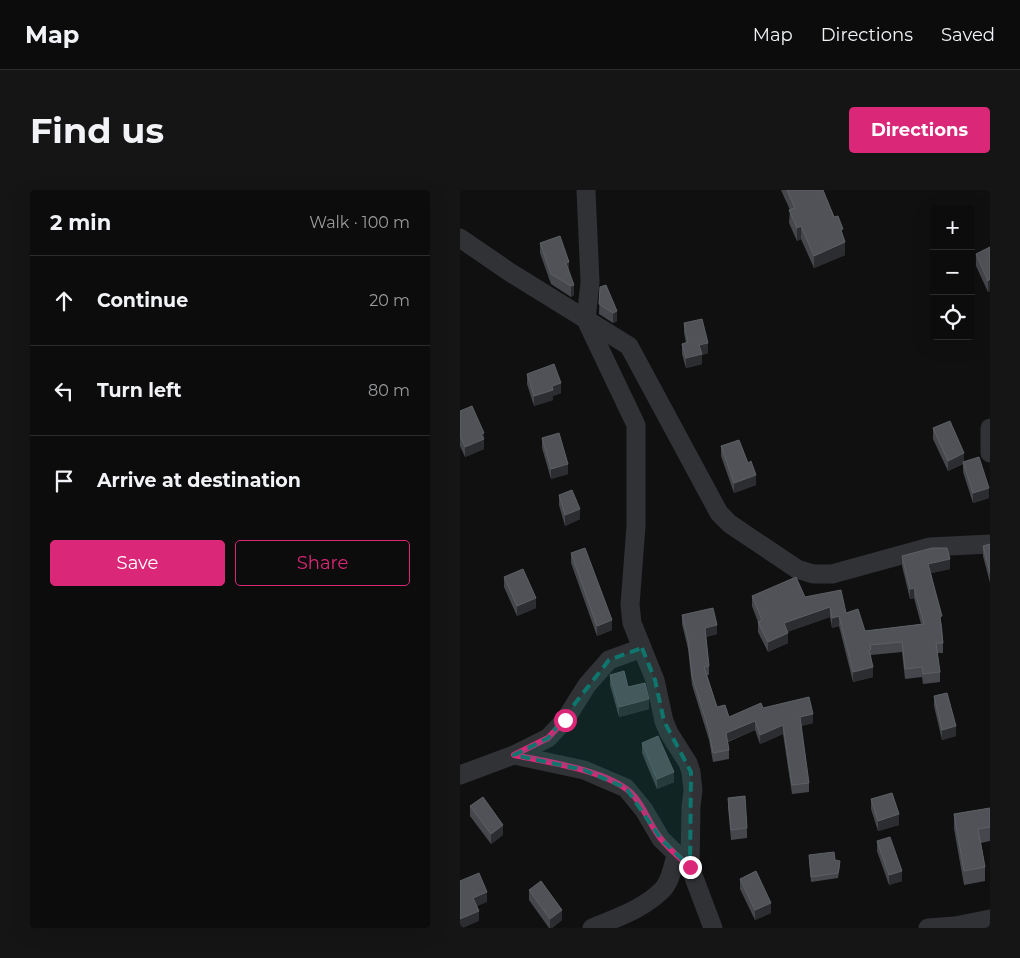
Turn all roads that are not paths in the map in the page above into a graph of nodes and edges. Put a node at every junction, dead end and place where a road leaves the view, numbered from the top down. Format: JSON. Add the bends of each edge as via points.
{"nodes":[{"id":1,"x":586,"y":190,"type":"edge"},
{"id":2,"x":460,"y":238,"type":"edge"},
{"id":3,"x":586,"y":320,"type":"junction"},
{"id":4,"x":990,"y":428,"type":"edge"},
{"id":5,"x":990,"y":453,"type":"edge"},
{"id":6,"x":990,"y":544,"type":"edge"},
{"id":7,"x":642,"y":648,"type":"junction"},
{"id":8,"x":514,"y":755,"type":"junction"},
{"id":9,"x":460,"y":775,"type":"edge"},
{"id":10,"x":683,"y":861,"type":"junction"},
{"id":11,"x":990,"y":919,"type":"edge"},
{"id":12,"x":597,"y":926,"type":"edge"},
{"id":13,"x":621,"y":928,"type":"edge"},
{"id":14,"x":713,"y":928,"type":"edge"},
{"id":15,"x":928,"y":928,"type":"edge"}],
"edges":[{"from":1,"to":3,"type":"street","via":[[590,282]]},
{"from":2,"to":3,"type":"street"},
{"from":3,"to":6,"type":"street","via":[[629,346],[719,514],[797,569],[813,574],[832,574],[930,547]]},
{"from":3,"to":7,"type":"street","via":[[636,425],[636,526],[630,604],[632,623]]},
{"from":4,"to":5,"type":"street"},
{"from":7,"to":8,"type":"street","via":[[610,660],[548,738]]},
{"from":7,"to":10,"type":"street","via":[[655,680],[664,721],[691,772],[693,790]]},
{"from":8,"to":9,"type":"street"},
{"from":8,"to":10,"type":"street","via":[[584,770],[626,788],[661,839]]},
{"from":10,"to":12,"type":"street","via":[[650,900]]},
{"from":10,"to":14,"type":"street"},
{"from":11,"to":15,"type":"street"},
{"from":12,"to":13,"type":"street"}]}
